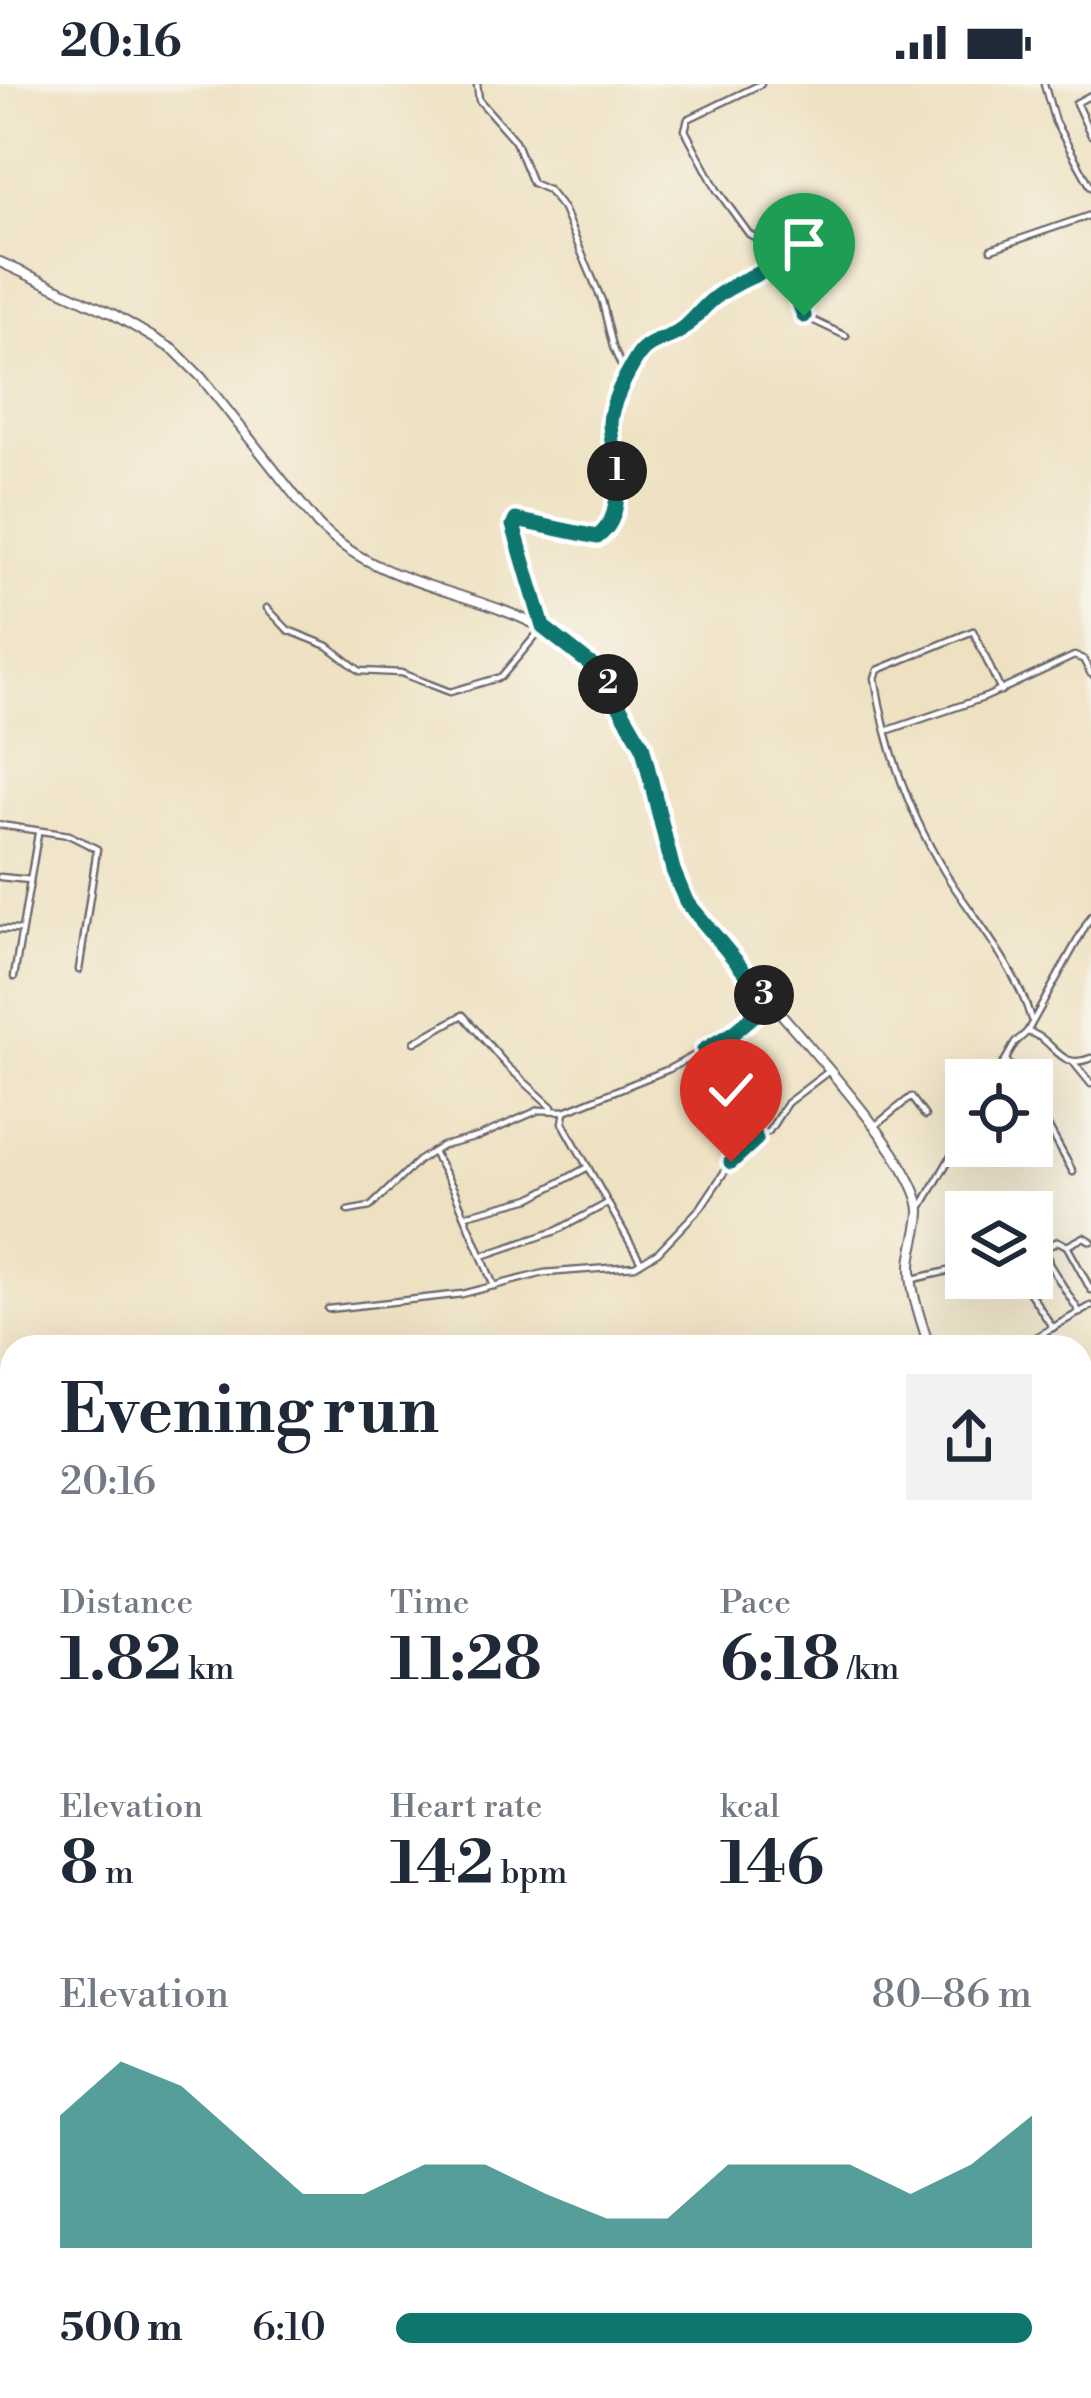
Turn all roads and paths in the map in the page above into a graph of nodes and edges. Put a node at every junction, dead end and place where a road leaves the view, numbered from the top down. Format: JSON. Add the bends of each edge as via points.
{"nodes":[{"id":1,"x":477,"y":84,"type":"edge"},
{"id":2,"x":761,"y":84,"type":"edge"},
{"id":3,"x":1044,"y":84,"type":"edge"},
{"id":4,"x":1091,"y":95,"type":"edge"},
{"id":5,"x":1091,"y":135,"type":"edge"},
{"id":6,"x":1091,"y":187,"type":"edge"},
{"id":7,"x":1091,"y":215,"type":"edge"},
{"id":8,"x":991,"y":249,"type":"dead end"},
{"id":9,"x":0,"y":262,"type":"edge"},
{"id":10,"x":784,"y":262,"type":"junction"},
{"id":11,"x":846,"y":336,"type":"dead end"},
{"id":12,"x":627,"y":379,"type":"junction"},
{"id":13,"x":267,"y":608,"type":"dead end"},
{"id":14,"x":543,"y":627,"type":"junction"},
{"id":15,"x":1091,"y":674,"type":"edge"},
{"id":16,"x":1001,"y":691,"type":"junction"},
{"id":17,"x":889,"y":730,"type":"junction"},
{"id":18,"x":0,"y":825,"type":"edge"},
{"id":19,"x":38,"y":834,"type":"junction"},
{"id":20,"x":0,"y":877,"type":"edge"},
{"id":21,"x":30,"y":880,"type":"junction"},
{"id":22,"x":1091,"y":916,"type":"edge"},
{"id":23,"x":0,"y":929,"type":"edge"},
{"id":24,"x":21,"y":931,"type":"junction"},
{"id":25,"x":79,"y":970,"type":"dead end"},
{"id":26,"x":14,"y":977,"type":"dead end"},
{"id":27,"x":770,"y":1002,"type":"junction"},
{"id":28,"x":1031,"y":1019,"type":"junction"},
{"id":29,"x":1027,"y":1032,"type":"junction"},
{"id":30,"x":416,"y":1042,"type":"dead end"},
{"id":31,"x":704,"y":1050,"type":"junction"},
{"id":32,"x":1091,"y":1058,"type":"edge"},
{"id":33,"x":1007,"y":1059,"type":"edge"},
{"id":34,"x":1074,"y":1063,"type":"junction"},
{"id":35,"x":829,"y":1071,"type":"junction"},
{"id":36,"x":1091,"y":1084,"type":"edge"},
{"id":37,"x":552,"y":1107,"type":"junction"},
{"id":38,"x":565,"y":1111,"type":"junction"},
{"id":39,"x":926,"y":1116,"type":"dead end"},
{"id":40,"x":874,"y":1130,"type":"junction"},
{"id":41,"x":1053,"y":1135,"type":"edge"},
{"id":42,"x":756,"y":1139,"type":"junction"},
{"id":43,"x":433,"y":1152,"type":"junction"},
{"id":44,"x":588,"y":1167,"type":"junction"},
{"id":45,"x":945,"y":1167,"type":"edge"},
{"id":46,"x":1073,"y":1172,"type":"dead end"},
{"id":47,"x":913,"y":1193,"type":"junction"},
{"id":48,"x":929,"y":1195,"type":"junction"},
{"id":49,"x":608,"y":1203,"type":"junction"},
{"id":50,"x":348,"y":1211,"type":"dead end"},
{"id":51,"x":920,"y":1211,"type":"junction"},
{"id":52,"x":465,"y":1215,"type":"junction"},
{"id":53,"x":1091,"y":1240,"type":"edge"},
{"id":54,"x":1053,"y":1243,"type":"edge"},
{"id":55,"x":1066,"y":1246,"type":"junction"},
{"id":56,"x":482,"y":1256,"type":"junction"},
{"id":57,"x":641,"y":1262,"type":"junction"},
{"id":58,"x":945,"y":1272,"type":"edge"},
{"id":59,"x":1053,"y":1272,"type":"edge"},
{"id":60,"x":911,"y":1279,"type":"junction"},
{"id":61,"x":494,"y":1286,"type":"junction"},
{"id":62,"x":1091,"y":1290,"type":"edge"},
{"id":63,"x":1036,"y":1299,"type":"edge"},
{"id":64,"x":1091,"y":1306,"type":"edge"},
{"id":65,"x":328,"y":1310,"type":"dead end"},
{"id":66,"x":1080,"y":1313,"type":"junction"},
{"id":67,"x":1052,"y":1328,"type":"junction"},
{"id":68,"x":926,"y":1335,"type":"edge"},
{"id":69,"x":1039,"y":1335,"type":"edge"}],
"edges":[{"from":1,"to":12,"type":"street","via":[[479,100],[515,141],[532,183],[563,209]]},
{"from":2,"to":10,"type":"street","via":[[688,118],[685,130],[749,235]]},
{"from":3,"to":6,"type":"street","via":[[1054,122]]},
{"from":4,"to":5,"type":"street","via":[[1076,103]]},
{"from":7,"to":8,"type":"street"},
{"from":9,"to":14,"type":"street","via":[[174,350],[340,547],[407,580]]},
{"from":10,"to":11,"type":"street","via":[[807,320]]},
{"from":10,"to":12,"type":"street","via":[[717,296],[683,330],[644,350]]},
{"from":12,"to":14,"type":"street","via":[[610,420],[617,483],[605,531],[597,537],[514,522]]},
{"from":13,"to":14,"type":"street","via":[[360,671],[401,673],[450,692],[501,677]]},
{"from":14,"to":27,"type":"street","via":[[599,671],[623,706],[646,758],[682,893]]},
{"from":15,"to":16,"type":"street","via":[[1074,656]]},
{"from":16,"to":17,"type":"street"},
{"from":16,"to":17,"type":"street","via":[[969,631],[878,670]]},
{"from":17,"to":28,"type":"street","via":[[916,822]]},
{"from":18,"to":19,"type":"street"},
{"from":19,"to":21,"type":"street"},
{"from":19,"to":25,"type":"street","via":[[69,836],[98,850]]},
{"from":20,"to":21,"type":"street"},
{"from":21,"to":24,"type":"street"},
{"from":22,"to":28,"type":"street"},
{"from":23,"to":24,"type":"street"},
{"from":24,"to":26,"type":"street"},
{"from":27,"to":31,"type":"street"},
{"from":27,"to":35,"type":"street"},
{"from":28,"to":29,"type":"street"},
{"from":29,"to":33,"type":"street"},
{"from":29,"to":34,"type":"street"},
{"from":30,"to":37,"type":"street","via":[[467,1017]]},
{"from":31,"to":38,"type":"street"},
{"from":31,"to":42,"type":"street"},
{"from":32,"to":34,"type":"street"},
{"from":34,"to":36,"type":"street"},
{"from":35,"to":40,"type":"street"},
{"from":35,"to":42,"type":"street"},
{"from":37,"to":38,"type":"street"},
{"from":37,"to":43,"type":"street"},
{"from":38,"to":44,"type":"street","via":[[563,1124]]},
{"from":39,"to":40,"type":"street","via":[[911,1097]]},
{"from":40,"to":47,"type":"street"},
{"from":41,"to":46,"type":"street"},
{"from":42,"to":57,"type":"street","via":[[701,1208]]},
{"from":43,"to":50,"type":"street","via":[[370,1207]]},
{"from":43,"to":52,"type":"street"},
{"from":44,"to":49,"type":"street"},
{"from":44,"to":52,"type":"street","via":[[532,1198]]},
{"from":45,"to":48,"type":"street"},
{"from":47,"to":48,"type":"street"},
{"from":47,"to":51,"type":"street"},
{"from":48,"to":51,"type":"street"},
{"from":49,"to":56,"type":"street"},
{"from":49,"to":57,"type":"street"},
{"from":51,"to":60,"type":"street"},
{"from":52,"to":56,"type":"street"},
{"from":53,"to":55,"type":"street"},
{"from":54,"to":55,"type":"street"},
{"from":55,"to":62,"type":"street"},
{"from":56,"to":61,"type":"street"},
{"from":57,"to":61,"type":"street"},
{"from":58,"to":60,"type":"street"},
{"from":59,"to":66,"type":"street"},
{"from":60,"to":68,"type":"street"},
{"from":61,"to":65,"type":"street"},
{"from":63,"to":67,"type":"street"},
{"from":64,"to":66,"type":"street"},
{"from":66,"to":67,"type":"street"},
{"from":67,"to":69,"type":"street"}]}
